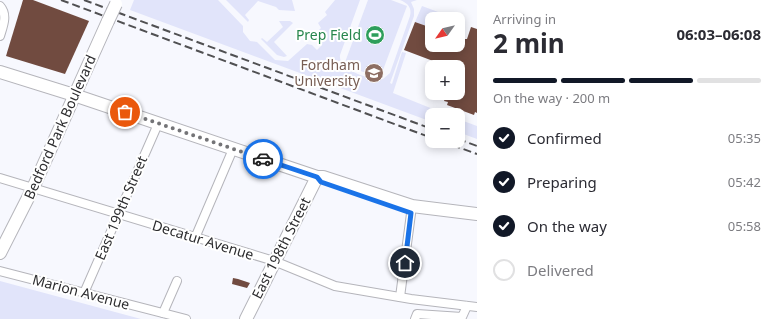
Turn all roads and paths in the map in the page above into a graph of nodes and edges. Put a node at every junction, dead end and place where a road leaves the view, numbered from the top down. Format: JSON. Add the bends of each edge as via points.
{"nodes":[{"id":1,"x":117,"y":2,"type":"edge"},
{"id":2,"x":0,"y":6,"type":"edge"},
{"id":3,"x":0,"y":36,"type":"edge"},
{"id":4,"x":0,"y":72,"type":"edge"},
{"id":5,"x":74,"y":95,"type":"junction"},
{"id":6,"x":158,"y":124,"type":"junction"},
{"id":7,"x":233,"y":149,"type":"junction"},
{"id":8,"x":317,"y":177,"type":"junction"},
{"id":9,"x":0,"y":178,"type":"edge"},
{"id":10,"x":33,"y":188,"type":"junction"},
{"id":11,"x":412,"y":210,"type":"junction"},
{"id":12,"x":118,"y":214,"type":"junction"},
{"id":13,"x":477,"y":214,"type":"edge"},
{"id":14,"x":477,"y":221,"type":"edge"},
{"id":15,"x":195,"y":238,"type":"junction"},
{"id":16,"x":0,"y":253,"type":"edge"},
{"id":17,"x":274,"y":261,"type":"junction"},
{"id":18,"x":0,"y":271,"type":"edge"},
{"id":19,"x":177,"y":281,"type":"dead end"},
{"id":20,"x":84,"y":293,"type":"junction"},
{"id":21,"x":400,"y":297,"type":"junction"},
{"id":22,"x":467,"y":306,"type":"junction"},
{"id":23,"x":477,"y":307,"type":"edge"},
{"id":24,"x":163,"y":313,"type":"junction"},
{"id":25,"x":186,"y":319,"type":"edge"},
{"id":26,"x":246,"y":319,"type":"edge"},
{"id":27,"x":415,"y":319,"type":"edge"}],
"edges":[{"from":1,"to":5,"type":"main road","name":"Bedford Park Boulevard","bridge":true},
{"from":2,"to":3,"type":"street","via":[[4,15]]},
{"from":4,"to":5,"type":"main road"},
{"from":5,"to":6,"type":"main road"},
{"from":5,"to":10,"type":"main road","name":"Bedford Park Boulevard"},
{"from":6,"to":7,"type":"main road"},
{"from":6,"to":12,"type":"street","name":"East 199th Street"},
{"from":7,"to":8,"type":"main road"},
{"from":7,"to":15,"type":"street"},
{"from":8,"to":11,"type":"main road"},
{"from":8,"to":17,"type":"main road","name":"East 198th Street"},
{"from":9,"to":10,"type":"street","name":"Decatur Avenue"},
{"from":10,"to":12,"type":"street","name":"Decatur Avenue"},
{"from":10,"to":16,"type":"main road","name":"Bedford Park Boulevard"},
{"from":11,"to":13,"type":"main road"},
{"from":11,"to":14,"type":"main road"},
{"from":11,"to":21,"type":"street"},
{"from":12,"to":15,"type":"street","name":"Decatur Avenue"},
{"from":12,"to":20,"type":"street","name":"East 199th Street"},
{"from":15,"to":17,"type":"street","name":"Decatur Avenue"},
{"from":17,"to":21,"type":"street","name":"Decatur Avenue","via":[[335,286]]},
{"from":17,"to":26,"type":"main road","name":"East 198th Street"},
{"from":18,"to":20,"type":"street","name":"Marion Avenue"},
{"from":19,"to":24,"type":"street"},
{"from":20,"to":24,"type":"street","name":"Marion Avenue"},
{"from":21,"to":22,"type":"street","name":"Decatur Avenue"},
{"from":22,"to":23,"type":"street","name":"Decatur Avenue"},
{"from":22,"to":27,"type":"street","via":[[462,316],[417,314]]},
{"from":24,"to":25,"type":"street","name":"Marion Avenue"}]}
